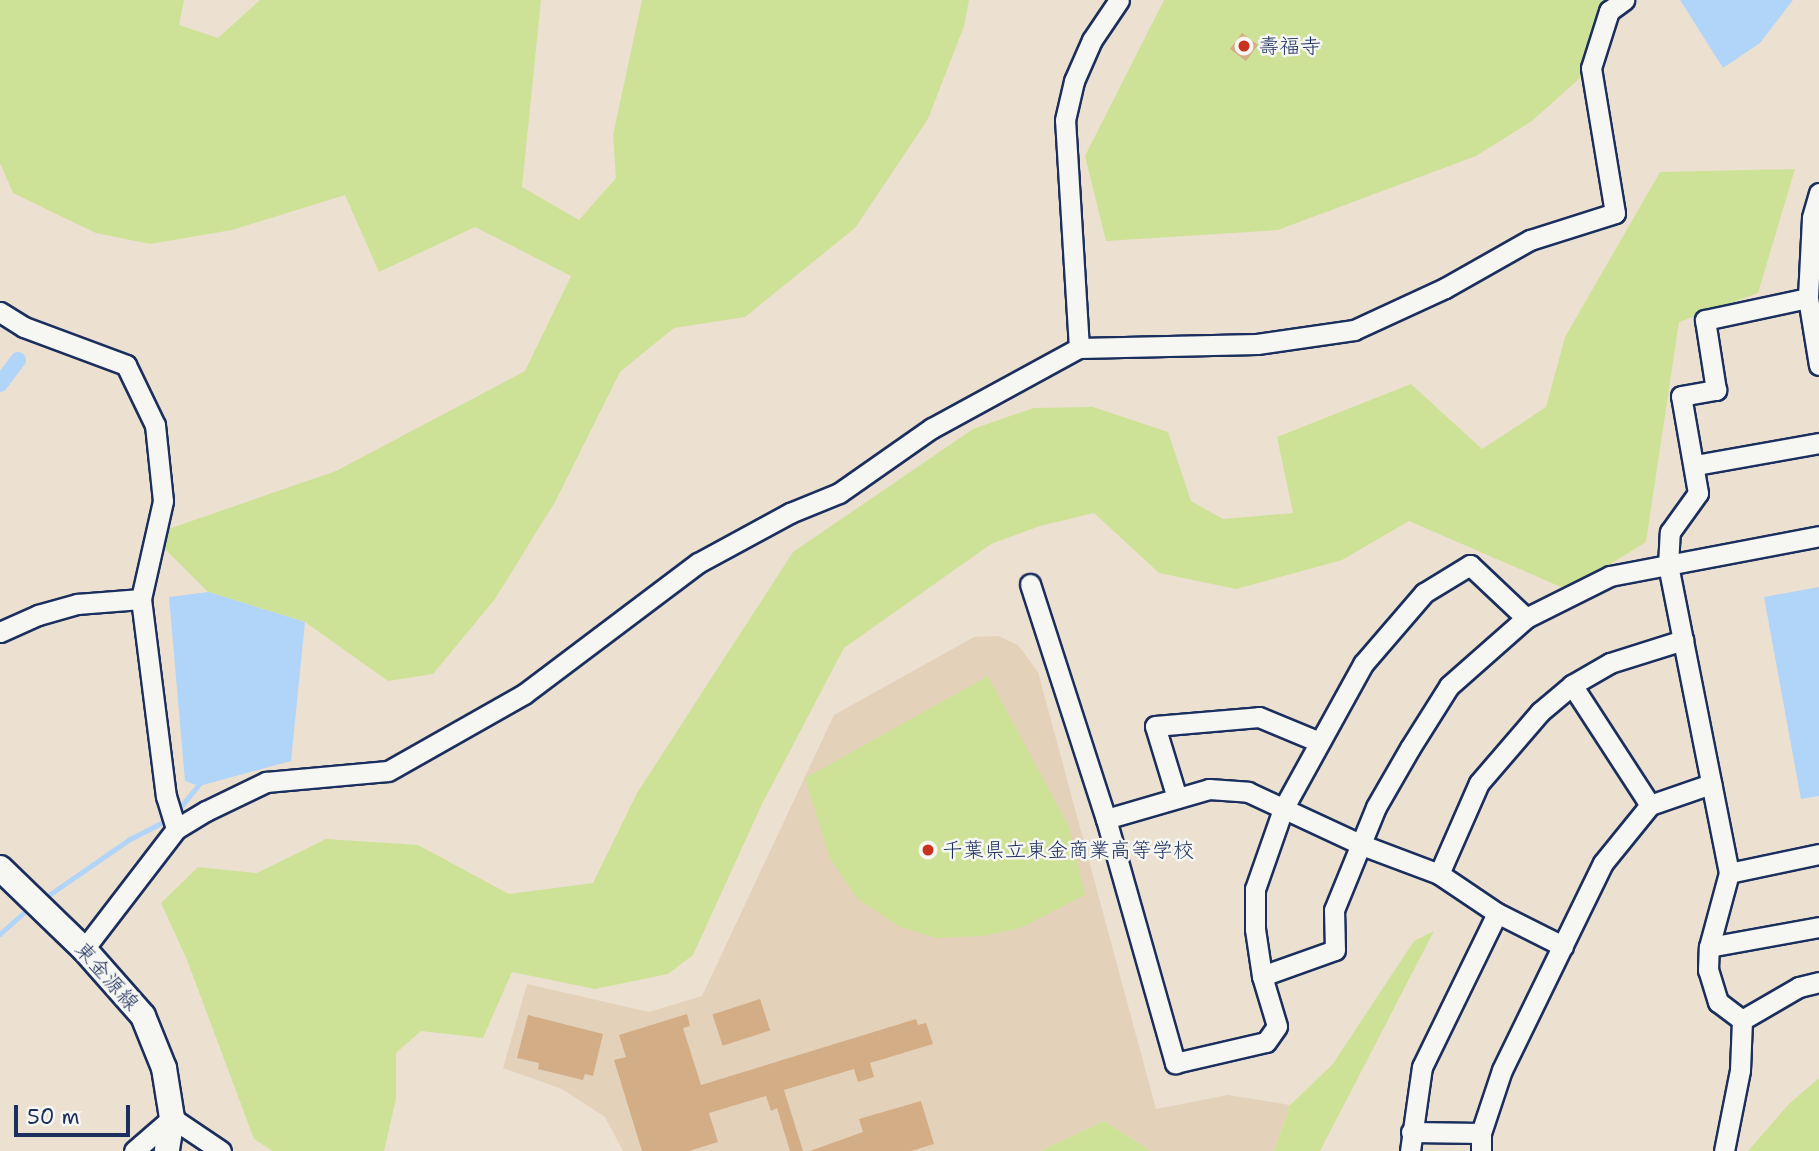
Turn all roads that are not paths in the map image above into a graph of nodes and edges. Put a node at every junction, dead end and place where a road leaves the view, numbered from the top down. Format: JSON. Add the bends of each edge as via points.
{"nodes":[{"id":1,"x":1119,"y":0,"type":"edge"},
{"id":2,"x":1624,"y":0,"type":"edge"},
{"id":3,"x":1819,"y":193,"type":"edge"},
{"id":4,"x":1808,"y":298,"type":"junction"},
{"id":5,"x":0,"y":312,"type":"edge"},
{"id":6,"x":1079,"y":348,"type":"junction"},
{"id":7,"x":1819,"y":365,"type":"edge"},
{"id":8,"x":1819,"y":443,"type":"edge"},
{"id":9,"x":1696,"y":465,"type":"junction"},
{"id":10,"x":1819,"y":536,"type":"edge"},
{"id":11,"x":1668,"y":566,"type":"junction"},
{"id":12,"x":1030,"y":584,"type":"dead end"},
{"id":13,"x":141,"y":599,"type":"junction"},
{"id":14,"x":1526,"y":618,"type":"junction"},
{"id":15,"x":0,"y":632,"type":"edge"},
{"id":16,"x":1683,"y":640,"type":"junction"},
{"id":17,"x":1572,"y":685,"type":"junction"},
{"id":18,"x":1317,"y":741,"type":"junction"},
{"id":19,"x":1711,"y":784,"type":"junction"},
{"id":20,"x":1177,"y":798,"type":"junction"},
{"id":21,"x":1650,"y":805,"type":"junction"},
{"id":22,"x":1283,"y":809,"type":"junction"},
{"id":23,"x":1106,"y":819,"type":"junction"},
{"id":24,"x":176,"y":829,"type":"junction"},
{"id":25,"x":1362,"y":845,"type":"junction"},
{"id":26,"x":1819,"y":854,"type":"edge"},
{"id":27,"x":0,"y":867,"type":"edge"},
{"id":28,"x":1729,"y":873,"type":"junction"},
{"id":29,"x":1440,"y":874,"type":"junction"},
{"id":30,"x":1497,"y":913,"type":"junction"},
{"id":31,"x":1819,"y":927,"type":"edge"},
{"id":32,"x":1563,"y":946,"type":"junction"},
{"id":33,"x":1709,"y":947,"type":"junction"},
{"id":34,"x":84,"y":949,"type":"junction"},
{"id":35,"x":1262,"y":975,"type":"junction"},
{"id":36,"x":1819,"y":982,"type":"edge"},
{"id":37,"x":1742,"y":1020,"type":"junction"},
{"id":38,"x":172,"y":1118,"type":"junction"},
{"id":39,"x":1410,"y":1142,"type":"edge"},
{"id":40,"x":1481,"y":1142,"type":"edge"},
{"id":41,"x":134,"y":1151,"type":"edge"},
{"id":42,"x":167,"y":1151,"type":"edge"},
{"id":43,"x":221,"y":1151,"type":"edge"},
{"id":44,"x":1724,"y":1151,"type":"edge"}],
"edges":[{"from":1,"to":6,"type":"street","via":[[1092,40],[1074,81],[1065,120]]},
{"from":2,"to":6,"type":"street","via":[[1609,11],[1591,68],[1615,214],[1530,240],[1445,288],[1353,330],[1257,344]]},
{"from":3,"to":4,"type":"street","via":[[1812,218]]},
{"from":4,"to":7,"type":"street"},
{"from":4,"to":9,"type":"street","via":[[1705,320],[1716,390],[1681,396]]},
{"from":5,"to":13,"type":"street","via":[[24,327],[126,365],[136,383],[155,425],[163,501]]},
{"from":6,"to":24,"type":"street","via":[[932,428],[839,493],[790,513],[698,563],[524,694],[388,771],[266,782],[223,800]]},
{"from":8,"to":9,"type":"street"},
{"from":9,"to":11,"type":"street","via":[[1698,494],[1670,532]]},
{"from":10,"to":11,"type":"street"},
{"from":11,"to":14,"type":"street","via":[[1610,576]]},
{"from":11,"to":16,"type":"street"},
{"from":12,"to":23,"type":"street"},
{"from":13,"to":15,"type":"street","via":[[77,604]]},
{"from":13,"to":24,"type":"street","via":[[166,796]]},
{"from":14,"to":18,"type":"street","via":[[1470,565],[1424,593],[1363,664]]},
{"from":14,"to":25,"type":"street","via":[[1449,686],[1376,807]]},
{"from":16,"to":17,"type":"street","via":[[1610,663]]},
{"from":16,"to":19,"type":"street"},
{"from":17,"to":21,"type":"street"},
{"from":17,"to":29,"type":"street","via":[[1540,712],[1479,783]]},
{"from":18,"to":20,"type":"street","via":[[1259,717],[1155,726]]},
{"from":18,"to":22,"type":"street"},
{"from":19,"to":21,"type":"street"},
{"from":19,"to":28,"type":"street"},
{"from":20,"to":22,"type":"street","via":[[1209,789],[1248,792]]},
{"from":20,"to":23,"type":"street"},
{"from":21,"to":32,"type":"street","via":[[1603,863]]},
{"from":22,"to":25,"type":"street"},
{"from":22,"to":35,"type":"street","via":[[1255,889]]},
{"from":23,"to":35,"type":"street","via":[[1175,1063],[1266,1042],[1277,1026]]},
{"from":24,"to":34,"type":"street"},
{"from":25,"to":29,"type":"street"},
{"from":25,"to":35,"type":"street","via":[[1334,910],[1335,950]]},
{"from":26,"to":28,"type":"street"},
{"from":27,"to":34,"type":"main road","name":"東金源線"},
{"from":28,"to":33,"type":"street"},
{"from":29,"to":30,"type":"street"},
{"from":30,"to":32,"type":"street"},
{"from":30,"to":39,"type":"street","via":[[1422,1067]]},
{"from":31,"to":33,"type":"street"},
{"from":32,"to":40,"type":"street","via":[[1502,1070]]},
{"from":33,"to":37,"type":"street","via":[[1708,970],[1718,1002]]},
{"from":34,"to":38,"type":"main road","name":"東金源線","via":[[143,1016],[159,1047]]},
{"from":36,"to":37,"type":"street","via":[[1800,987]]},
{"from":37,"to":44,"type":"street","via":[[1740,1070]]},
{"from":38,"to":41,"type":"street"},
{"from":38,"to":42,"type":"main road","name":"東金源線"},
{"from":38,"to":43,"type":"street"},
{"from":39,"to":40,"type":"street"}]}
